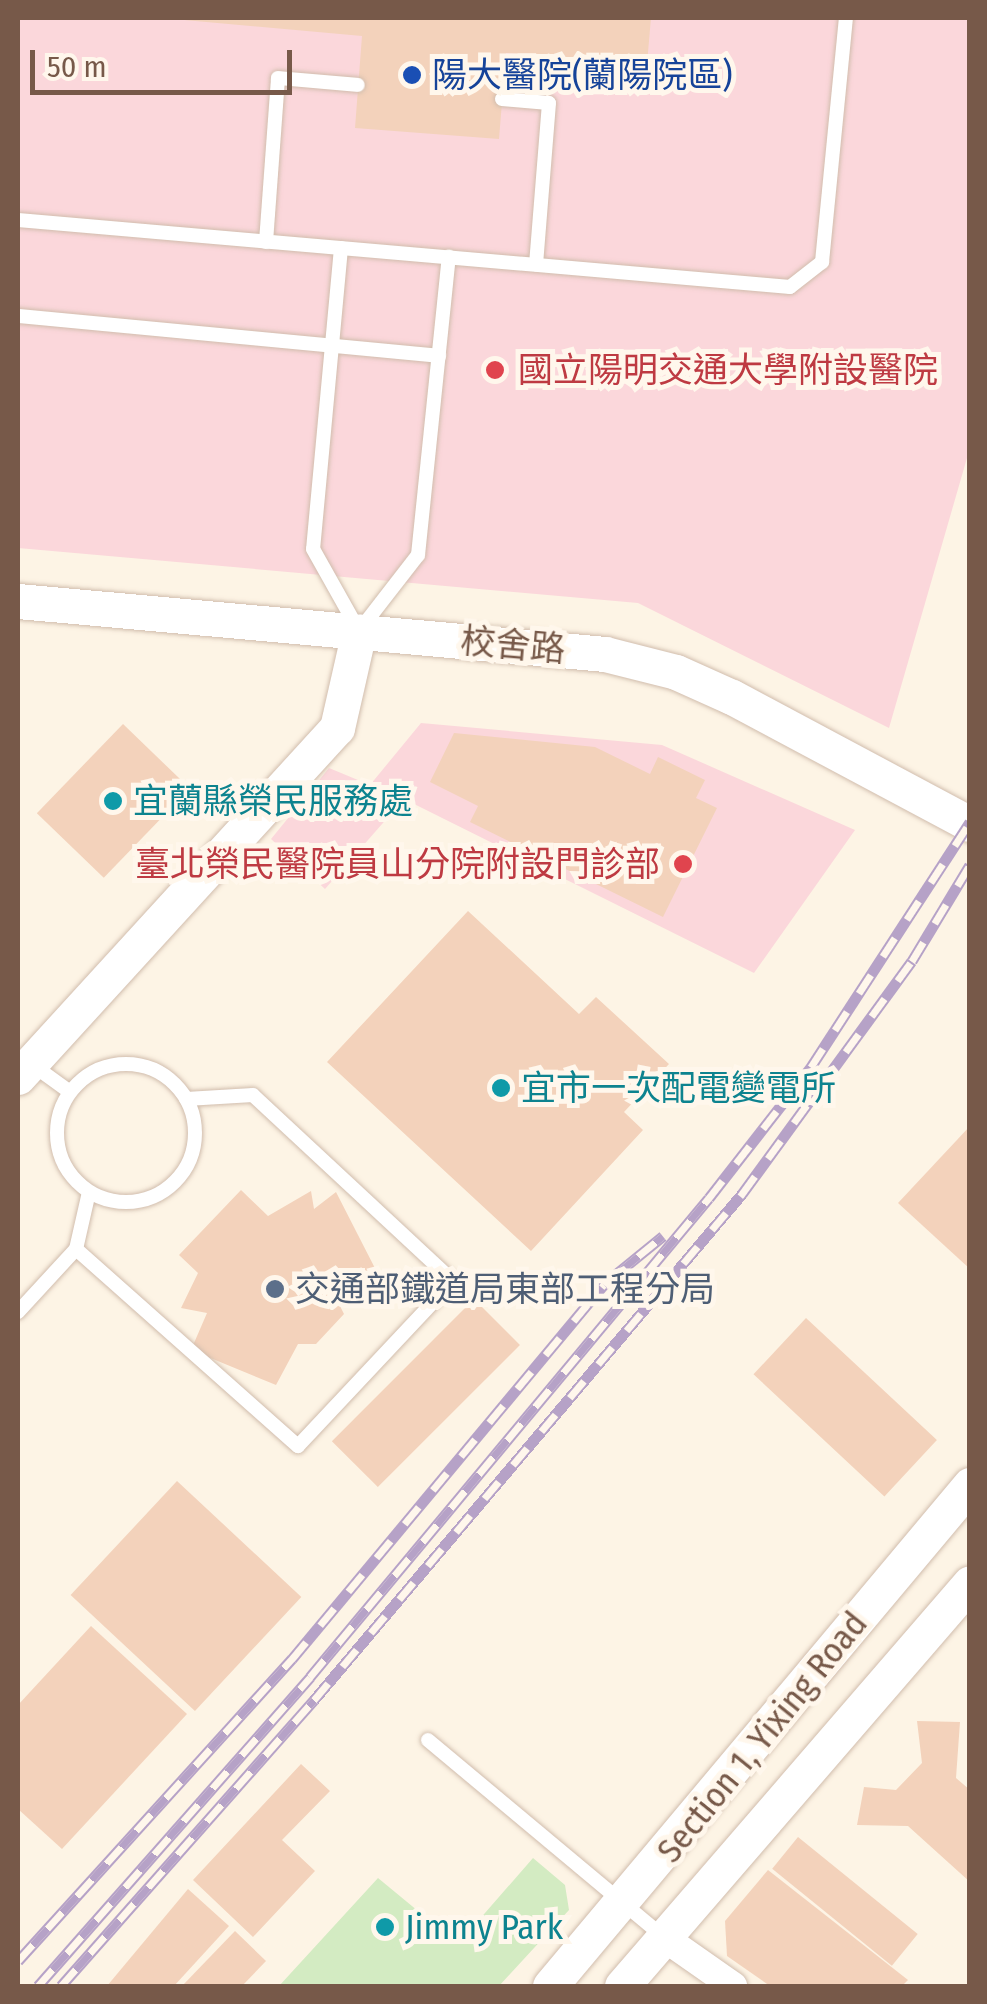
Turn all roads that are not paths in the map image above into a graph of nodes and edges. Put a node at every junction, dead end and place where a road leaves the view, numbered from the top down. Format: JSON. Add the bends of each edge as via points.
{"nodes":[{"id":1,"x":846,"y":18,"type":"edge"},
{"id":2,"x":358,"y":85,"type":"dead end"},
{"id":3,"x":502,"y":99,"type":"dead end"},
{"id":4,"x":18,"y":220,"type":"edge"},
{"id":5,"x":266,"y":242,"type":"junction"},
{"id":6,"x":341,"y":248,"type":"junction"},
{"id":7,"x":449,"y":256,"type":"junction"},
{"id":8,"x":536,"y":264,"type":"junction"},
{"id":9,"x":18,"y":316,"type":"edge"},
{"id":10,"x":332,"y":344,"type":"junction"},
{"id":11,"x":440,"y":356,"type":"junction"},
{"id":12,"x":18,"y":601,"type":"edge"},
{"id":13,"x":359,"y":631,"type":"junction"},
{"id":14,"x":970,"y":824,"type":"edge"},
{"id":15,"x":22,"y":1064,"type":"edge"},
{"id":16,"x":70,"y":1092,"type":"junction"},
{"id":17,"x":186,"y":1099,"type":"junction"},
{"id":18,"x":89,"y":1192,"type":"junction"},
{"id":19,"x":76,"y":1249,"type":"junction"},
{"id":20,"x":18,"y":1312,"type":"edge"},
{"id":21,"x":970,"y":1484,"type":"edge"},
{"id":22,"x":970,"y":1583,"type":"edge"},
{"id":23,"x":428,"y":1740,"type":"dead end"},
{"id":24,"x":623,"y":1907,"type":"junction"},
{"id":25,"x":666,"y":1939,"type":"junction"},
{"id":26,"x":550,"y":1986,"type":"edge"},
{"id":27,"x":622,"y":1986,"type":"edge"},
{"id":28,"x":733,"y":1986,"type":"edge"}],
"edges":[{"from":1,"to":8,"type":"lane","via":[[822,262],[790,287]]},
{"from":2,"to":5,"type":"lane","via":[[278,78]]},
{"from":3,"to":8,"type":"lane","via":[[548,103]]},
{"from":4,"to":5,"type":"lane"},
{"from":5,"to":6,"type":"lane"},
{"from":6,"to":7,"type":"lane"},
{"from":6,"to":10,"type":"lane"},
{"from":7,"to":8,"type":"lane"},
{"from":7,"to":11,"type":"lane"},
{"from":9,"to":10,"type":"lane"},
{"from":10,"to":11,"type":"lane"},
{"from":10,"to":13,"type":"lane","via":[[313,549]]},
{"from":11,"to":13,"type":"lane","via":[[418,555]]},
{"from":12,"to":13,"type":"street","name":"校舍路"},
{"from":13,"to":14,"type":"street","name":"校舍路","via":[[605,654],[676,672]]},
{"from":13,"to":15,"type":"street","via":[[337,728]]},
{"from":15,"to":16,"type":"lane"},
{"from":16,"to":17,"type":"lane","via":[[97,1071],[130,1064],[172,1082]]},
{"from":16,"to":18,"type":"lane","via":[[56,1134],[60,1157]]},
{"from":17,"to":18,"type":"lane","via":[[195,1143],[174,1183],[133,1202]]},
{"from":17,"to":19,"type":"lane","via":[[254,1095],[453,1281],[298,1446]]},
{"from":18,"to":19,"type":"lane"},
{"from":19,"to":20,"type":"lane"},
{"from":21,"to":24,"type":"street","name":"Section 1, Yixing Road"},
{"from":22,"to":25,"type":"street","name":"Section 1, Yixing Road"},
{"from":23,"to":24,"type":"lane"},
{"from":24,"to":25,"type":"lane"},
{"from":24,"to":26,"type":"street","name":"Section 1, Yixing Road"},
{"from":25,"to":27,"type":"street","name":"Section 1, Yixing Road"},
{"from":25,"to":28,"type":"street"}]}
